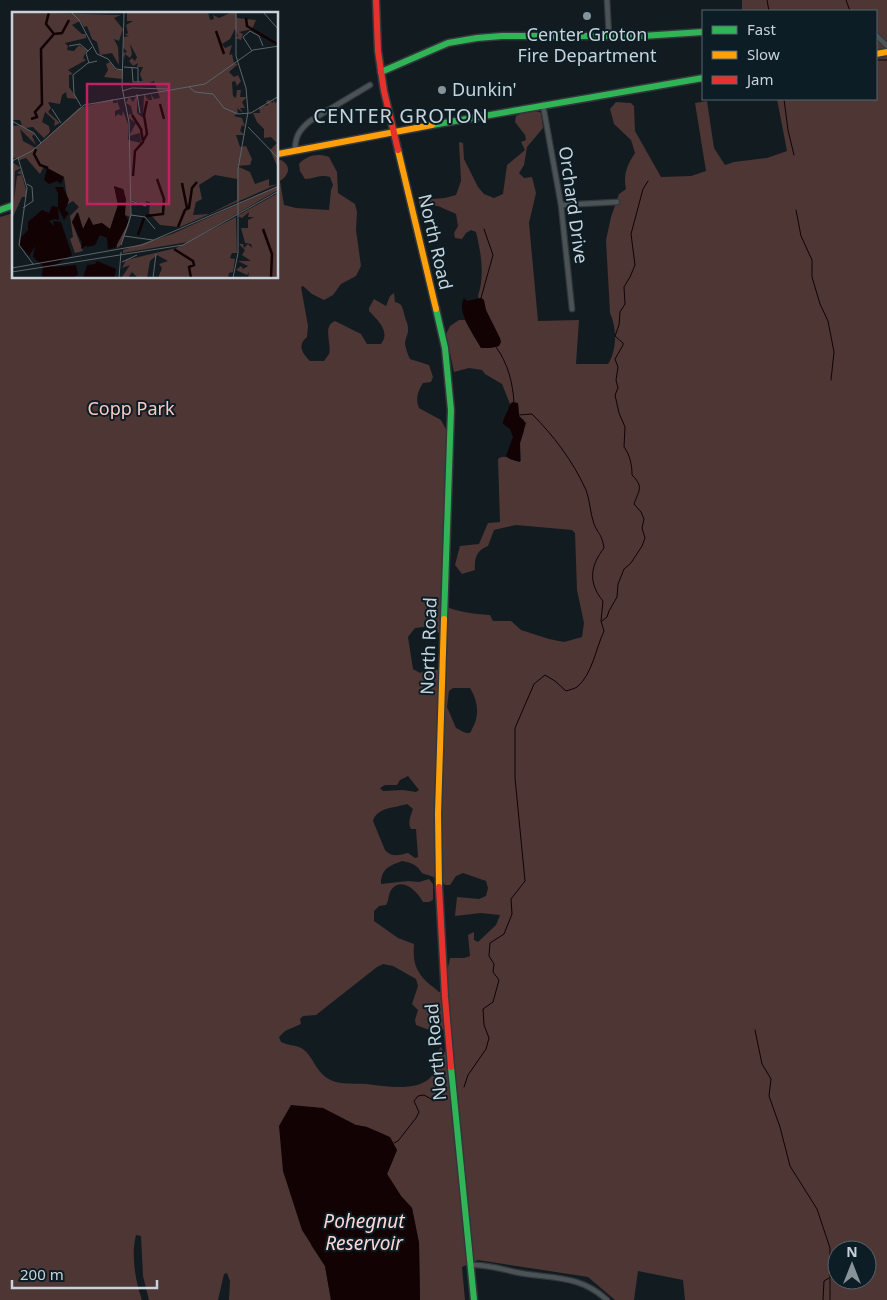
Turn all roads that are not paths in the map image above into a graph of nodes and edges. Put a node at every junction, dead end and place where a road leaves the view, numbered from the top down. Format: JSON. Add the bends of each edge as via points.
{"nodes":[{"id":1,"x":376,"y":0,"type":"edge"},
{"id":2,"x":607,"y":0,"type":"edge"},
{"id":3,"x":702,"y":32,"type":"edge"},
{"id":4,"x":609,"y":36,"type":"junction"},
{"id":5,"x":877,"y":37,"type":"edge"},
{"id":6,"x":887,"y":46,"type":"edge"},
{"id":7,"x":381,"y":72,"type":"junction"},
{"id":8,"x":702,"y":78,"type":"edge"},
{"id":9,"x":370,"y":85,"type":"dead end"},
{"id":10,"x":543,"y":105,"type":"junction"},
{"id":11,"x":393,"y":132,"type":"junction"},
{"id":12,"x":296,"y":151,"type":"junction"},
{"id":13,"x":279,"y":154,"type":"edge"},
{"id":14,"x":617,"y":202,"type":"dead end"},
{"id":15,"x":561,"y":205,"type":"junction"},
{"id":16,"x":12,"y":206,"type":"edge"},
{"id":17,"x":0,"y":210,"type":"edge"},
{"id":18,"x":572,"y":309,"type":"dead end"},
{"id":19,"x":471,"y":1265,"type":"junction"},
{"id":20,"x":474,"y":1300,"type":"edge"},
{"id":21,"x":607,"y":1300,"type":"edge"}],
"edges":[{"from":1,"to":7,"type":"main road","name":"North Road"},
{"from":2,"to":4,"type":"street"},
{"from":3,"to":4,"type":"main road"},
{"from":4,"to":7,"type":"main road","via":[[477,38],[441,46]]},
{"from":5,"to":6,"type":"street"},
{"from":7,"to":11,"type":"main road","name":"North Road"},
{"from":8,"to":10,"type":"main road"},
{"from":9,"to":12,"type":"street","via":[[302,128],[296,141]]},
{"from":10,"to":11,"type":"main road"},
{"from":10,"to":15,"type":"street","name":"Orchard Drive"},
{"from":11,"to":12,"type":"main road"},
{"from":11,"to":19,"type":"main road","name":"North Road","via":[[444,348],[452,410],[438,876]]},
{"from":12,"to":13,"type":"main road"},
{"from":14,"to":15,"type":"street"},
{"from":15,"to":18,"type":"street","name":"Orchard Drive"},
{"from":16,"to":17,"type":"main road"},
{"from":19,"to":20,"type":"main road","name":"North Road"},
{"from":19,"to":21,"type":"street","via":[[571,1279],[592,1288]]}]}
